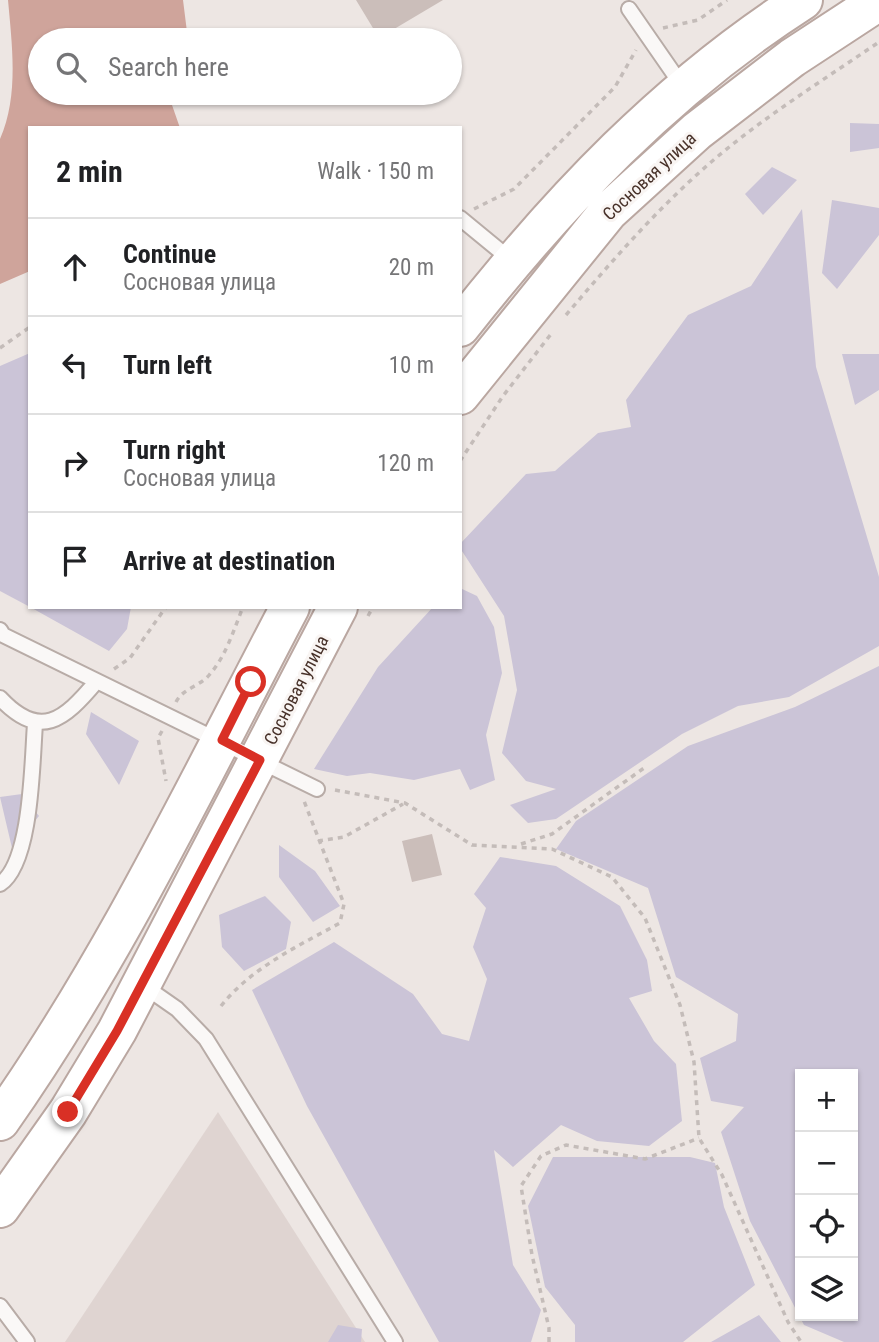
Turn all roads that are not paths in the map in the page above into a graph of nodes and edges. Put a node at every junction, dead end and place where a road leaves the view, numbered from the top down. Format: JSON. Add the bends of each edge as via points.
{"nodes":[{"id":1,"x":803,"y":0,"type":"edge"},
{"id":2,"x":879,"y":1,"type":"edge"},
{"id":3,"x":629,"y":9,"type":"dead end"},
{"id":4,"x":683,"y":87,"type":"junction"},
{"id":5,"x":462,"y":220,"type":"edge"},
{"id":6,"x":512,"y":261,"type":"junction"},
{"id":7,"x":462,"y":324,"type":"edge"},
{"id":8,"x":462,"y":393,"type":"edge"},
{"id":9,"x":288,"y":609,"type":"edge"},
{"id":10,"x":337,"y":609,"type":"edge"},
{"id":11,"x":1,"y":636,"type":"edge"},
{"id":12,"x":96,"y":682,"type":"junction"},
{"id":13,"x":0,"y":698,"type":"edge"},
{"id":14,"x":35,"y":724,"type":"junction"},
{"id":15,"x":222,"y":740,"type":"junction"},
{"id":16,"x":260,"y":760,"type":"junction"},
{"id":17,"x":317,"y":789,"type":"dead end"},
{"id":18,"x":0,"y":884,"type":"edge"},
{"id":19,"x":142,"y":984,"type":"junction"},
{"id":20,"x":0,"y":1121,"type":"edge"},
{"id":21,"x":0,"y":1208,"type":"edge"},
{"id":22,"x":2,"y":1308,"type":"edge"},
{"id":23,"x":13,"y":1342,"type":"edge"},
{"id":24,"x":27,"y":1342,"type":"edge"},
{"id":25,"x":395,"y":1342,"type":"edge"}],
"edges":[{"from":1,"to":4,"type":"main road"},
{"from":2,"to":8,"type":"main road","name":"Сосновая улица","via":[[792,58],[708,122],[608,212]]},
{"from":3,"to":4,"type":"lane"},
{"from":4,"to":6,"type":"main road","via":[[583,181]]},
{"from":5,"to":6,"type":"lane"},
{"from":6,"to":7,"type":"main road"},
{"from":9,"to":15,"type":"main road"},
{"from":10,"to":16,"type":"main road","name":"Сосновая улица"},
{"from":11,"to":12,"type":"lane"},
{"from":12,"to":14,"type":"lane","via":[[77,705]]},
{"from":12,"to":15,"type":"lane"},
{"from":13,"to":14,"type":"lane","via":[[18,717]]},
{"from":14,"to":18,"type":"lane","via":[[22,849],[8,879]]},
{"from":15,"to":16,"type":"lane"},
{"from":15,"to":20,"type":"main road","via":[[92,982]]},
{"from":16,"to":17,"type":"lane"},
{"from":16,"to":19,"type":"main road","name":"Сосновая улица"},
{"from":19,"to":21,"type":"main road","name":"Сосновая улица","via":[[68,1112]]},
{"from":19,"to":25,"type":"lane","via":[[177,1009],[206,1039]]},
{"from":22,"to":23,"type":"lane"},
{"from":22,"to":24,"type":"lane"}]}
